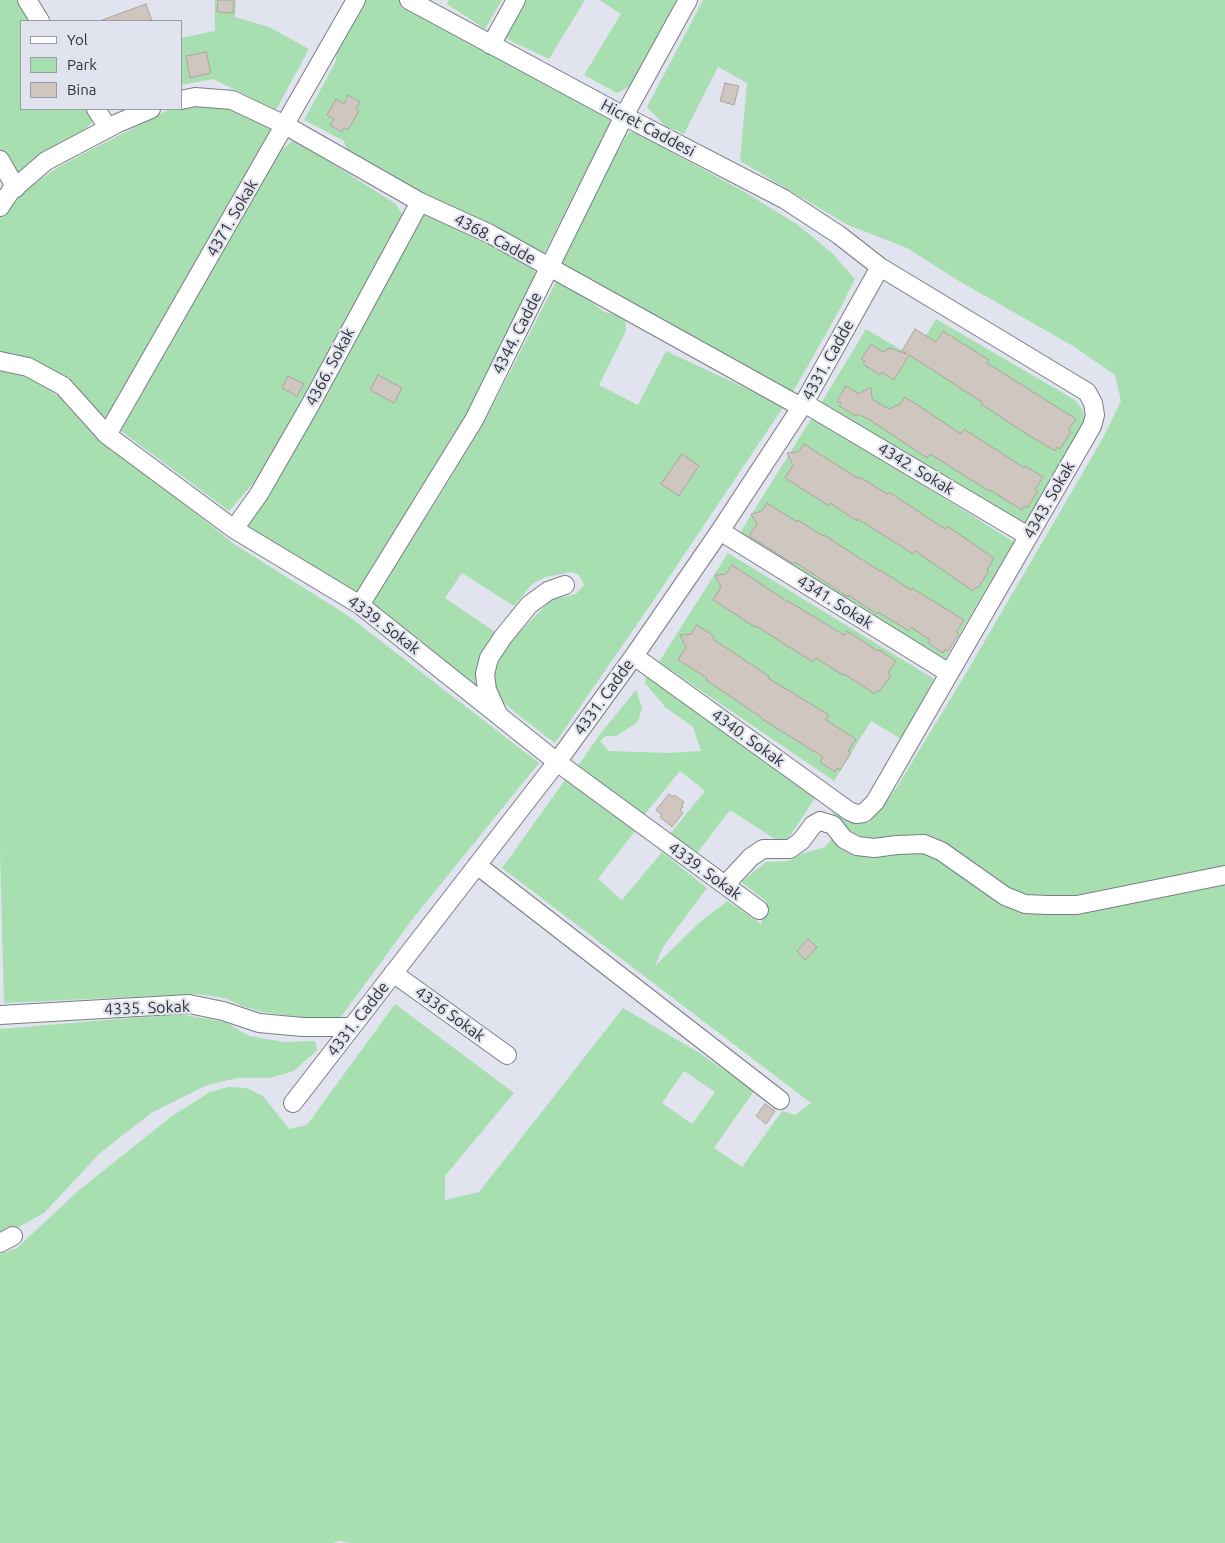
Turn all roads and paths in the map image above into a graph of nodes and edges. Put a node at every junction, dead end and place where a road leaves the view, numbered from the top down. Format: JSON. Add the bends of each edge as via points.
{"nodes":[{"id":1,"x":27,"y":0,"type":"edge"},
{"id":2,"x":356,"y":0,"type":"edge"},
{"id":3,"x":409,"y":0,"type":"edge"},
{"id":4,"x":516,"y":0,"type":"edge"},
{"id":5,"x":688,"y":0,"type":"edge"},
{"id":6,"x":39,"y":20,"type":"edge"},
{"id":7,"x":491,"y":45,"type":"junction"},
{"id":8,"x":182,"y":100,"type":"edge"},
{"id":9,"x":97,"y":110,"type":"edge"},
{"id":10,"x":149,"y":110,"type":"edge"},
{"id":11,"x":624,"y":116,"type":"junction"},
{"id":12,"x":285,"y":125,"type":"junction"},
{"id":13,"x":108,"y":128,"type":"junction"},
{"id":14,"x":0,"y":160,"type":"edge"},
{"id":15,"x":16,"y":188,"type":"junction"},
{"id":16,"x":420,"y":202,"type":"junction"},
{"id":17,"x":0,"y":207,"type":"edge"},
{"id":18,"x":880,"y":267,"type":"junction"},
{"id":19,"x":550,"y":268,"type":"junction"},
{"id":20,"x":0,"y":361,"type":"edge"},
{"id":21,"x":803,"y":405,"type":"junction"},
{"id":22,"x":107,"y":435,"type":"junction"},
{"id":23,"x":234,"y":529,"type":"junction"},
{"id":24,"x":720,"y":532,"type":"junction"},
{"id":25,"x":1028,"y":536,"type":"junction"},
{"id":26,"x":565,"y":585,"type":"dead end"},
{"id":27,"x":360,"y":605,"type":"junction"},
{"id":28,"x":634,"y":656,"type":"junction"},
{"id":29,"x":949,"y":673,"type":"junction"},
{"id":30,"x":498,"y":715,"type":"junction"},
{"id":31,"x":557,"y":762,"type":"junction"},
{"id":32,"x":864,"y":813,"type":"joint"},
{"id":33,"x":477,"y":865,"type":"junction"},
{"id":34,"x":1225,"y":875,"type":"edge"},
{"id":35,"x":725,"y":885,"type":"junction"},
{"id":36,"x":758,"y":910,"type":"dead end"},
{"id":37,"x":393,"y":973,"type":"junction"},
{"id":38,"x":0,"y":1015,"type":"edge"},
{"id":39,"x":352,"y":1027,"type":"junction"},
{"id":40,"x":507,"y":1055,"type":"dead end"},
{"id":41,"x":780,"y":1100,"type":"dead end"},
{"id":42,"x":293,"y":1103,"type":"dead end"}],
"edges":[{"from":1,"to":6,"type":"street"},
{"from":2,"to":12,"type":"street","name":"4371. Sokak"},
{"from":3,"to":7,"type":"street","name":"Hicret Caddesi"},
{"from":4,"to":7,"type":"street"},
{"from":5,"to":11,"type":"street","name":"4344. Cadde"},
{"from":7,"to":11,"type":"street","name":"Hicret Caddesi"},
{"from":8,"to":12,"type":"street","name":"4368. Cadde","via":[[195,97],[232,100]]},
{"from":9,"to":13,"type":"street"},
{"from":10,"to":13,"type":"street"},
{"from":11,"to":18,"type":"street","name":"Hicret Caddesi","via":[[784,198]]},
{"from":11,"to":19,"type":"street","name":"4344. Cadde"},
{"from":12,"to":16,"type":"street","name":"4368. Cadde"},
{"from":12,"to":22,"type":"street","name":"4371. Sokak"},
{"from":13,"to":15,"type":"street","via":[[46,161]]},
{"from":14,"to":15,"type":"street"},
{"from":15,"to":17,"type":"street"},
{"from":16,"to":19,"type":"street","name":"4368. Cadde","via":[[490,234]]},
{"from":16,"to":23,"type":"street","name":"4366. Sokak","via":[[309,407],[259,494]]},
{"from":18,"to":21,"type":"street","name":"4331. Cadde"},
{"from":18,"to":25,"type":"street","name":"4343. Sokak","via":[[1087,392],[1093,403],[1092,426]]},
{"from":19,"to":21,"type":"street","name":"4368. Cadde"},
{"from":19,"to":27,"type":"street","name":"4344. Cadde","via":[[474,420]]},
{"from":20,"to":22,"type":"street","name":"4339. Sokak","via":[[28,367],[63,386]]},
{"from":21,"to":24,"type":"street","name":"4331. Cadde"},
{"from":21,"to":25,"type":"street","name":"4342. Sokak"},
{"from":22,"to":23,"type":"street","name":"4339. Sokak"},
{"from":23,"to":27,"type":"street","name":"4339. Sokak"},
{"from":24,"to":28,"type":"street","name":"4331. Cadde"},
{"from":24,"to":29,"type":"street","name":"4341. Sokak"},
{"from":25,"to":29,"type":"street","name":"4343. Sokak"},
{"from":26,"to":30,"type":"street","via":[[529,605],[489,658],[485,674],[487,690]]},
{"from":27,"to":30,"type":"street","name":"4339. Sokak"},
{"from":28,"to":31,"type":"street","name":"4331. Cadde"},
{"from":28,"to":32,"type":"street","name":"4340. Sokak","via":[[849,811]]},
{"from":29,"to":32,"type":"street","name":"4343. Sokak","via":[[875,802]]},
{"from":30,"to":31,"type":"street","name":"4339. Sokak"},
{"from":31,"to":33,"type":"street","name":"4331. Cadde"},
{"from":31,"to":35,"type":"street","name":"4339. Sokak"},
{"from":33,"to":37,"type":"street","name":"4331. Cadde"},
{"from":33,"to":41,"type":"street"},
{"from":34,"to":35,"type":"street","via":[[1077,905],[1025,904],[1005,896],[941,851],[924,844],[874,848],[857,846],[844,839],[833,825],[820,820],[790,849],[763,849],[751,857]]},
{"from":35,"to":36,"type":"street","name":"4339. Sokak"},
{"from":37,"to":39,"type":"street","name":"4331. Cadde"},
{"from":37,"to":40,"type":"street","name":"4336 Sokak"},
{"from":38,"to":39,"type":"street","name":"4335. Sokak","via":[[190,1004],[259,1022]]},
{"from":39,"to":42,"type":"street","name":"4331. Cadde"}]}
